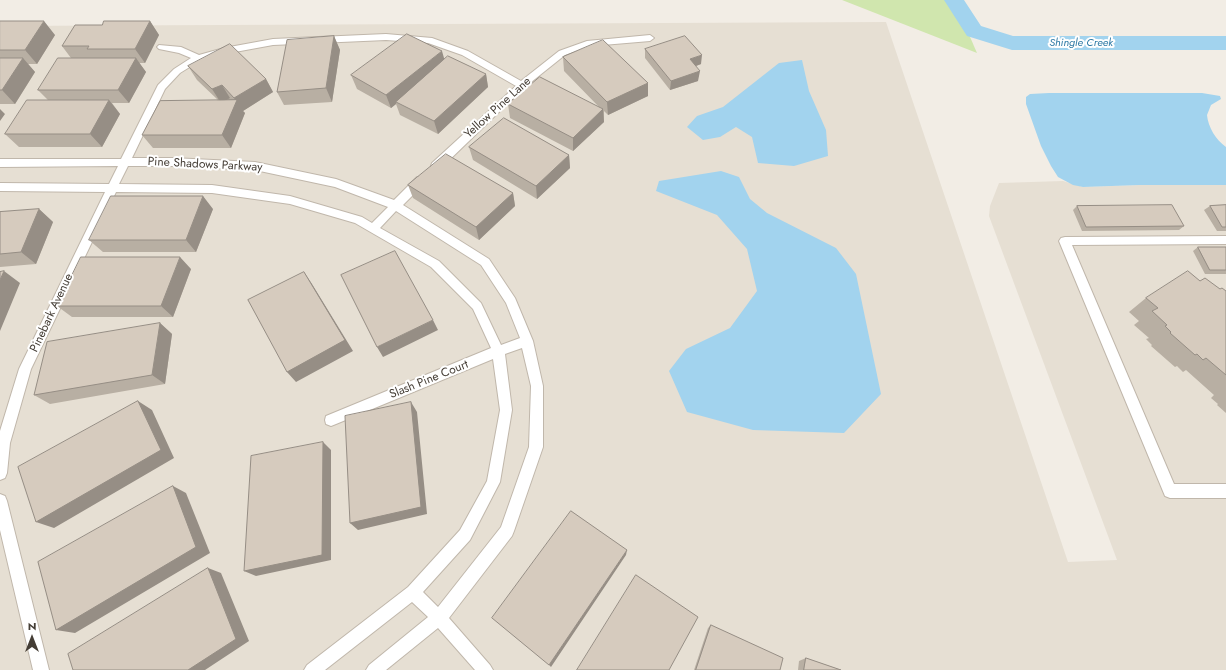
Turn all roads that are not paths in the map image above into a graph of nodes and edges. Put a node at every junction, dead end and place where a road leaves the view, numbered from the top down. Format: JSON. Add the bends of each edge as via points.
{"nodes":[{"id":1,"x":650,"y":38,"type":"dead end"},
{"id":2,"x":162,"y":47,"type":"dead end"},
{"id":3,"x":198,"y":58,"type":"junction"},
{"id":4,"x":522,"y":85,"type":"junction"},
{"id":5,"x":124,"y":162,"type":"junction"},
{"id":6,"x":0,"y":163,"type":"edge"},
{"id":7,"x":0,"y":187,"type":"edge"},
{"id":8,"x":111,"y":189,"type":"junction"},
{"id":9,"x":395,"y":205,"type":"junction"},
{"id":10,"x":372,"y":229,"type":"junction"},
{"id":11,"x":1226,"y":240,"type":"edge"},
{"id":12,"x":527,"y":341,"type":"junction"},
{"id":13,"x":498,"y":351,"type":"junction"},
{"id":14,"x":331,"y":420,"type":"dead end"},
{"id":15,"x":0,"y":473,"type":"edge"},
{"id":16,"x":1226,"y":492,"type":"edge"},
{"id":17,"x":0,"y":502,"type":"edge"},
{"id":18,"x":413,"y":592,"type":"junction"},
{"id":19,"x":439,"y":618,"type":"junction"},
{"id":20,"x":41,"y":670,"type":"edge"},
{"id":21,"x":312,"y":670,"type":"edge"},
{"id":22,"x":374,"y":670,"type":"edge"},
{"id":23,"x":485,"y":670,"type":"edge"}],
"edges":[{"from":1,"to":4,"type":"lane","name":"Yellow Pine Lane","via":[[590,43],[562,53]]},
{"from":2,"to":3,"type":"lane","via":[[181,50]]},
{"from":3,"to":4,"type":"lane","name":"Pinebark Avenue","via":[[273,42],[386,37],[430,40],[464,53]]},
{"from":3,"to":5,"type":"lane","name":"Pinebark Avenue","via":[[177,71],[161,87]]},
{"from":4,"to":9,"type":"lane","name":"Yellow Pine Lane"},
{"from":5,"to":6,"type":"lane","name":"Pine Shadows Parkway"},
{"from":5,"to":8,"type":"lane","name":"Pinebark Avenue"},
{"from":5,"to":9,"type":"lane","name":"Pine Shadows Parkway","via":[[255,166],[336,182]]},
{"from":7,"to":8,"type":"lane","name":"Pine Shadows Parkway"},
{"from":8,"to":10,"type":"lane","name":"Pine Shadows Parkway","via":[[212,189],[282,199],[358,220]]},
{"from":8,"to":15,"type":"lane","name":"Pinebark Avenue","via":[[25,369],[3,443]]},
{"from":9,"to":10,"type":"lane","name":"Yellow Pine Lane"},
{"from":9,"to":12,"type":"lane","name":"Pine Shadows Parkway","via":[[485,262],[511,301]]},
{"from":10,"to":13,"type":"lane","name":"Pine Shadows Parkway","via":[[435,264],[477,306]]},
{"from":11,"to":16,"type":"lane","via":[[1065,241],[1170,491]]},
{"from":12,"to":13,"type":"lane","name":"Slash Pine Court"},
{"from":12,"to":19,"type":"lane","name":"Pine Shadows Parkway","via":[[537,386],[536,447],[508,531]]},
{"from":13,"to":14,"type":"lane","name":"Slash Pine Court"},
{"from":13,"to":18,"type":"lane","name":"Pine Shadows Parkway","via":[[506,410],[493,482],[465,535]]},
{"from":17,"to":20,"type":"lane"},
{"from":18,"to":19,"type":"lane"},
{"from":18,"to":21,"type":"lane","name":"Pine Shadows Parkway"},
{"from":19,"to":22,"type":"lane","name":"Pine Shadows Parkway"},
{"from":19,"to":23,"type":"lane"}]}
